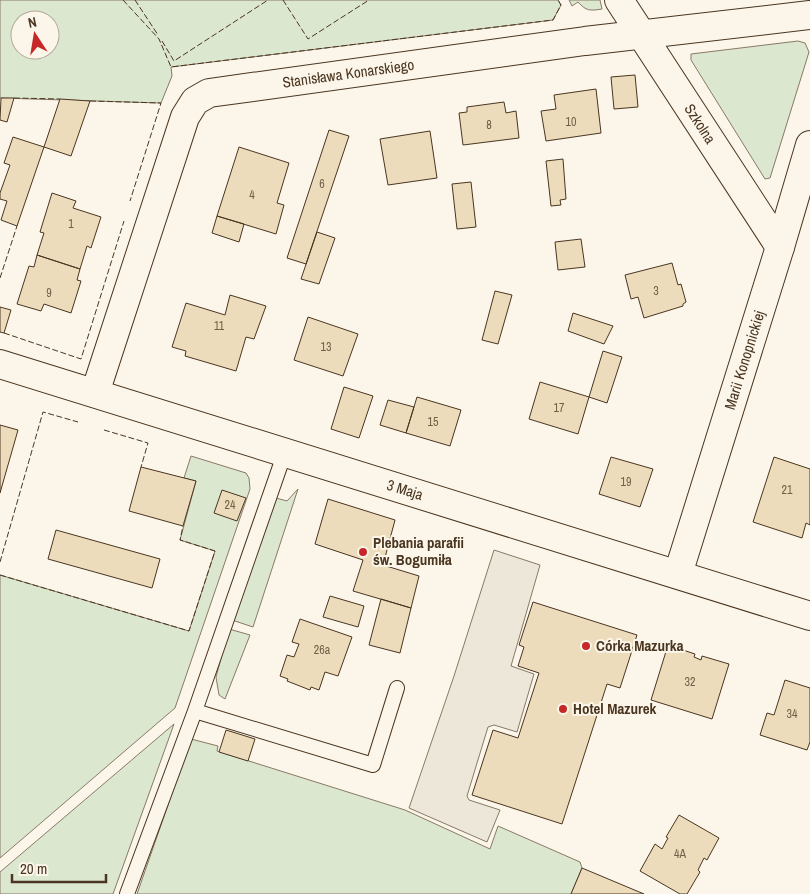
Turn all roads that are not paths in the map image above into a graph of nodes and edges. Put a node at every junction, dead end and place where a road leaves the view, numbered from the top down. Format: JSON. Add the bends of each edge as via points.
{"nodes":[{"id":1,"x":619,"y":0,"type":"edge"},
{"id":2,"x":810,"y":16,"type":"edge"},
{"id":3,"x":641,"y":34,"type":"junction"},
{"id":4,"x":810,"y":145,"type":"edge"},
{"id":5,"x":780,"y":248,"type":"junction"},
{"id":6,"x":0,"y":364,"type":"edge"},
{"id":7,"x":95,"y":393,"type":"junction"},
{"id":8,"x":285,"y":452,"type":"junction"},
{"id":9,"x":678,"y":574,"type":"junction"},
{"id":10,"x":810,"y":616,"type":"edge"},
{"id":11,"x":397,"y":688,"type":"dead end"},
{"id":12,"x":194,"y":711,"type":"junction"},
{"id":13,"x":127,"y":894,"type":"edge"}],
"edges":[{"from":1,"to":3,"type":"street","name":"Szkolna"},
{"from":2,"to":3,"type":"street","name":"Stanisława Konarskiego"},
{"from":3,"to":5,"type":"street","name":"Szkolna"},
{"from":3,"to":7,"type":"street","name":"Stanisława Konarskiego","via":[[220,92],[195,101],[185,117]]},
{"from":4,"to":5,"type":"street","name":"Marii Konopnickiej"},
{"from":5,"to":9,"type":"street","name":"Marii Konopnickiej"},
{"from":6,"to":7,"type":"street","name":"3 Maja"},
{"from":7,"to":8,"type":"street","name":"3 Maja"},
{"from":8,"to":9,"type":"street","name":"3 Maja"},
{"from":8,"to":12,"type":"lane"},
{"from":9,"to":10,"type":"street","name":"3 Maja"},
{"from":11,"to":12,"type":"lane","via":[[373,765]]},
{"from":12,"to":13,"type":"lane"}]}
